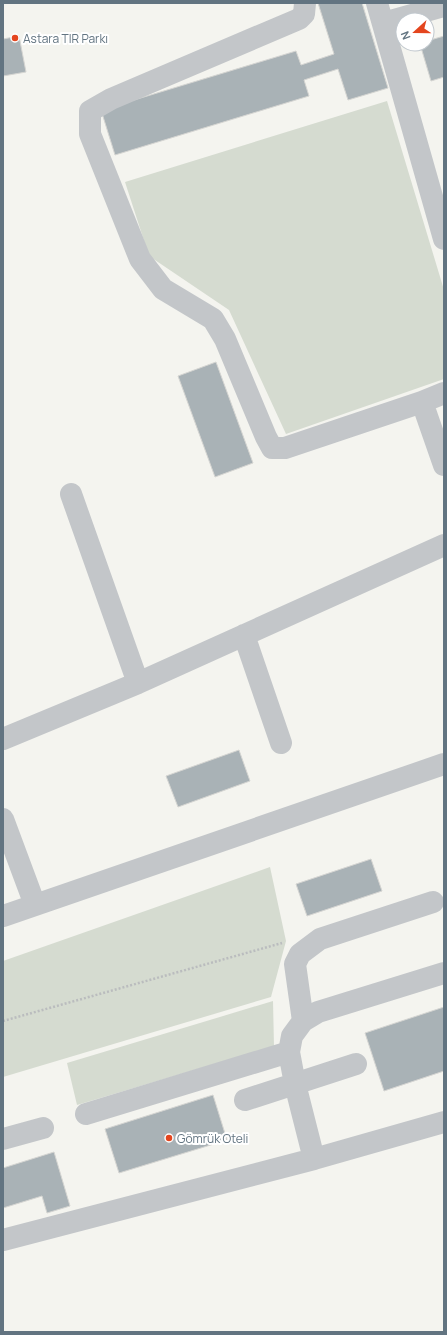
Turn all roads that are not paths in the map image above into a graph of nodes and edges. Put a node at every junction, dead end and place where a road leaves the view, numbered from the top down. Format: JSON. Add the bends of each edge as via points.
{"nodes":[{"id":1,"x":305,"y":3,"type":"edge"},
{"id":2,"x":444,"y":6,"type":"edge"},
{"id":3,"x":380,"y":13,"type":"edge"},
{"id":4,"x":444,"y":239,"type":"edge"},
{"id":5,"x":444,"y":393,"type":"edge"},
{"id":6,"x":422,"y":402,"type":"junction"},
{"id":7,"x":444,"y":465,"type":"edge"},
{"id":8,"x":71,"y":494,"type":"dead end"},
{"id":9,"x":444,"y":545,"type":"edge"},
{"id":10,"x":244,"y":635,"type":"junction"},
{"id":11,"x":138,"y":683,"type":"junction"},
{"id":12,"x":3,"y":739,"type":"edge"},
{"id":13,"x":281,"y":743,"type":"dead end"},
{"id":14,"x":444,"y":764,"type":"edge"},
{"id":15,"x":3,"y":819,"type":"edge"},
{"id":16,"x":433,"y":902,"type":"dead end"},
{"id":17,"x":35,"y":905,"type":"junction"},
{"id":18,"x":3,"y":916,"type":"edge"},
{"id":19,"x":444,"y":972,"type":"edge"},
{"id":20,"x":303,"y":1021,"type":"junction"},
{"id":21,"x":289,"y":1052,"type":"junction"},
{"id":22,"x":356,"y":1064,"type":"dead end"},
{"id":23,"x":295,"y":1084,"type":"junction"},
{"id":24,"x":245,"y":1100,"type":"dead end"},
{"id":25,"x":86,"y":1114,"type":"dead end"},
{"id":26,"x":444,"y":1122,"type":"edge"},
{"id":27,"x":43,"y":1128,"type":"dead end"},
{"id":28,"x":3,"y":1139,"type":"edge"},
{"id":29,"x":314,"y":1159,"type":"junction"},
{"id":30,"x":3,"y":1240,"type":"edge"}],
"edges":[{"from":1,"to":6,"type":"street","via":[[304,14],[299,19],[111,98],[90,111],[90,134],[140,259],[163,289],[213,319],[225,339],[272,448],[285,448]]},
{"from":2,"to":3,"type":"street"},
{"from":3,"to":4,"type":"street"},
{"from":5,"to":6,"type":"street"},
{"from":6,"to":7,"type":"street"},
{"from":8,"to":11,"type":"street"},
{"from":9,"to":10,"type":"street"},
{"from":10,"to":11,"type":"street"},
{"from":10,"to":13,"type":"street"},
{"from":11,"to":12,"type":"street"},
{"from":14,"to":17,"type":"street"},
{"from":15,"to":17,"type":"street"},
{"from":16,"to":20,"type":"street","via":[[320,939],[300,954],[295,964]]},
{"from":17,"to":18,"type":"street"},
{"from":19,"to":20,"type":"street","via":[[318,1012]]},
{"from":20,"to":21,"type":"street","via":[[292,1036]]},
{"from":21,"to":23,"type":"street"},
{"from":21,"to":25,"type":"street"},
{"from":22,"to":23,"type":"street"},
{"from":23,"to":24,"type":"street"},
{"from":23,"to":29,"type":"street"},
{"from":26,"to":29,"type":"street"},
{"from":27,"to":28,"type":"street"},
{"from":29,"to":30,"type":"street"}]}
